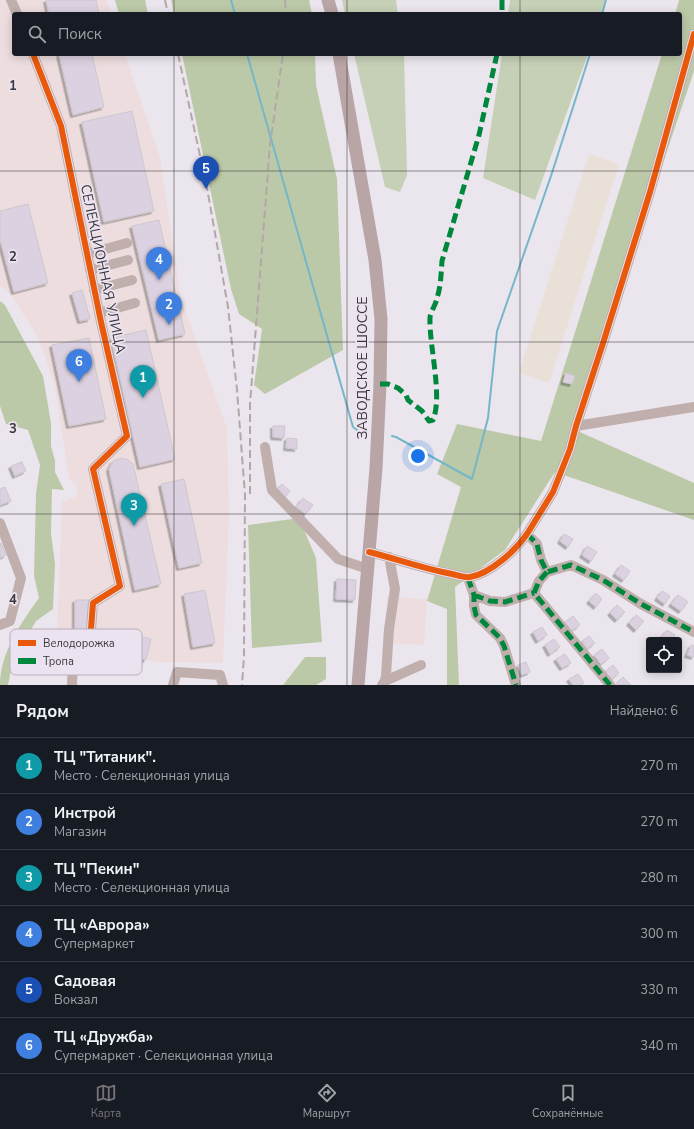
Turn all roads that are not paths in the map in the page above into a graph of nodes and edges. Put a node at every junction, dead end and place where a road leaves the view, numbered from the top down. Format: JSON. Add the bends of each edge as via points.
{"nodes":[{"id":1,"x":11,"y":0,"type":"edge"},
{"id":2,"x":328,"y":0,"type":"edge"},
{"id":3,"x":16,"y":12,"type":"edge"},
{"id":4,"x":331,"y":12,"type":"edge"},
{"id":5,"x":694,"y":34,"type":"edge"},
{"id":6,"x":34,"y":56,"type":"edge"},
{"id":7,"x":339,"y":56,"type":"edge"},
{"id":8,"x":127,"y":243,"type":"dead end"},
{"id":9,"x":87,"y":254,"type":"junction"},
{"id":10,"x":128,"y":260,"type":"dead end"},
{"id":11,"x":90,"y":270,"type":"junction"},
{"id":12,"x":132,"y":280,"type":"dead end"},
{"id":13,"x":94,"y":290,"type":"junction"},
{"id":14,"x":135,"y":303,"type":"dead end"},
{"id":15,"x":99,"y":313,"type":"junction"},
{"id":16,"x":694,"y":407,"type":"edge"},
{"id":17,"x":576,"y":426,"type":"junction"},
{"id":18,"x":266,"y":447,"type":"dead end"},
{"id":19,"x":0,"y":523,"type":"edge"},
{"id":20,"x":527,"y":534,"type":"junction"},
{"id":21,"x":369,"y":552,"type":"junction"},
{"id":22,"x":389,"y":557,"type":"junction"},
{"id":23,"x":368,"y":569,"type":"junction"},
{"id":24,"x":547,"y":572,"type":"junction"},
{"id":25,"x":468,"y":578,"type":"junction"},
{"id":26,"x":534,"y":593,"type":"junction"},
{"id":27,"x":474,"y":595,"type":"junction"},
{"id":28,"x":0,"y":626,"type":"edge"},
{"id":29,"x":91,"y":629,"type":"dead end"},
{"id":30,"x":694,"y":632,"type":"edge"},
{"id":31,"x":421,"y":665,"type":"dead end"},
{"id":32,"x":73,"y":675,"type":"edge"},
{"id":33,"x":361,"y":683,"type":"edge"},
{"id":34,"x":384,"y":683,"type":"edge"},
{"id":35,"x":72,"y":685,"type":"edge"},
{"id":36,"x":173,"y":685,"type":"edge"},
{"id":37,"x":223,"y":685,"type":"edge"},
{"id":38,"x":516,"y":685,"type":"edge"},
{"id":39,"x":610,"y":685,"type":"edge"}],
"edges":[{"from":1,"to":3,"type":"street"},
{"from":2,"to":4,"type":"main road"},
{"from":5,"to":17,"type":"street","via":[[650,192]]},
{"from":6,"to":9,"type":"street","name":"СЕЛЕКЦИОННАЯ УЛИЦА","via":[[61,126]]},
{"from":7,"to":21,"type":"main road","name":"ЗАВОДСКОЕ ШОССЕ","via":[[376,260],[381,319],[377,460]]},
{"from":8,"to":9,"type":"street"},
{"from":9,"to":11,"type":"street","name":"СЕЛЕКЦИОННАЯ УЛИЦА"},
{"from":10,"to":11,"type":"street"},
{"from":11,"to":13,"type":"street","name":"СЕЛЕКЦИОННАЯ УЛИЦА"},
{"from":12,"to":13,"type":"street"},
{"from":13,"to":15,"type":"street","name":"СЕЛЕКЦИОННАЯ УЛИЦА"},
{"from":14,"to":15,"type":"street"},
{"from":15,"to":29,"type":"street","name":"СЕЛЕКЦИОННАЯ УЛИЦА","via":[[126,436],[93,469],[120,586],[93,602]]},
{"from":16,"to":17,"type":"street"},
{"from":17,"to":20,"type":"street","via":[[553,492]]},
{"from":18,"to":23,"type":"street","via":[[272,490],[338,558]]},
{"from":19,"to":28,"type":"street","via":[[21,578],[10,621]]},
{"from":20,"to":24,"type":"street","via":[[537,544]]},
{"from":20,"to":25,"type":"street","via":[[504,558],[481,574]]},
{"from":21,"to":22,"type":"street"},
{"from":21,"to":23,"type":"main road","name":"ЗАВОДСКОЕ ШОССЕ"},
{"from":22,"to":25,"type":"street","via":[[429,570]]},
{"from":22,"to":34,"type":"street","via":[[394,589]]},
{"from":23,"to":33,"type":"main road","name":"ЗАВОДСКОЕ ШОССЕ"},
{"from":24,"to":26,"type":"street","via":[[539,581]]},
{"from":24,"to":30,"type":"street","via":[[571,565],[603,580]]},
{"from":25,"to":27,"type":"street"},
{"from":26,"to":27,"type":"street","via":[[505,602],[490,601]]},
{"from":26,"to":39,"type":"street"},
{"from":27,"to":38,"type":"street","via":[[476,615],[500,638]]},
{"from":31,"to":34,"type":"street"},
{"from":32,"to":35,"type":"street"},
{"from":36,"to":37,"type":"street","via":[[177,672],[220,675]]}]}
